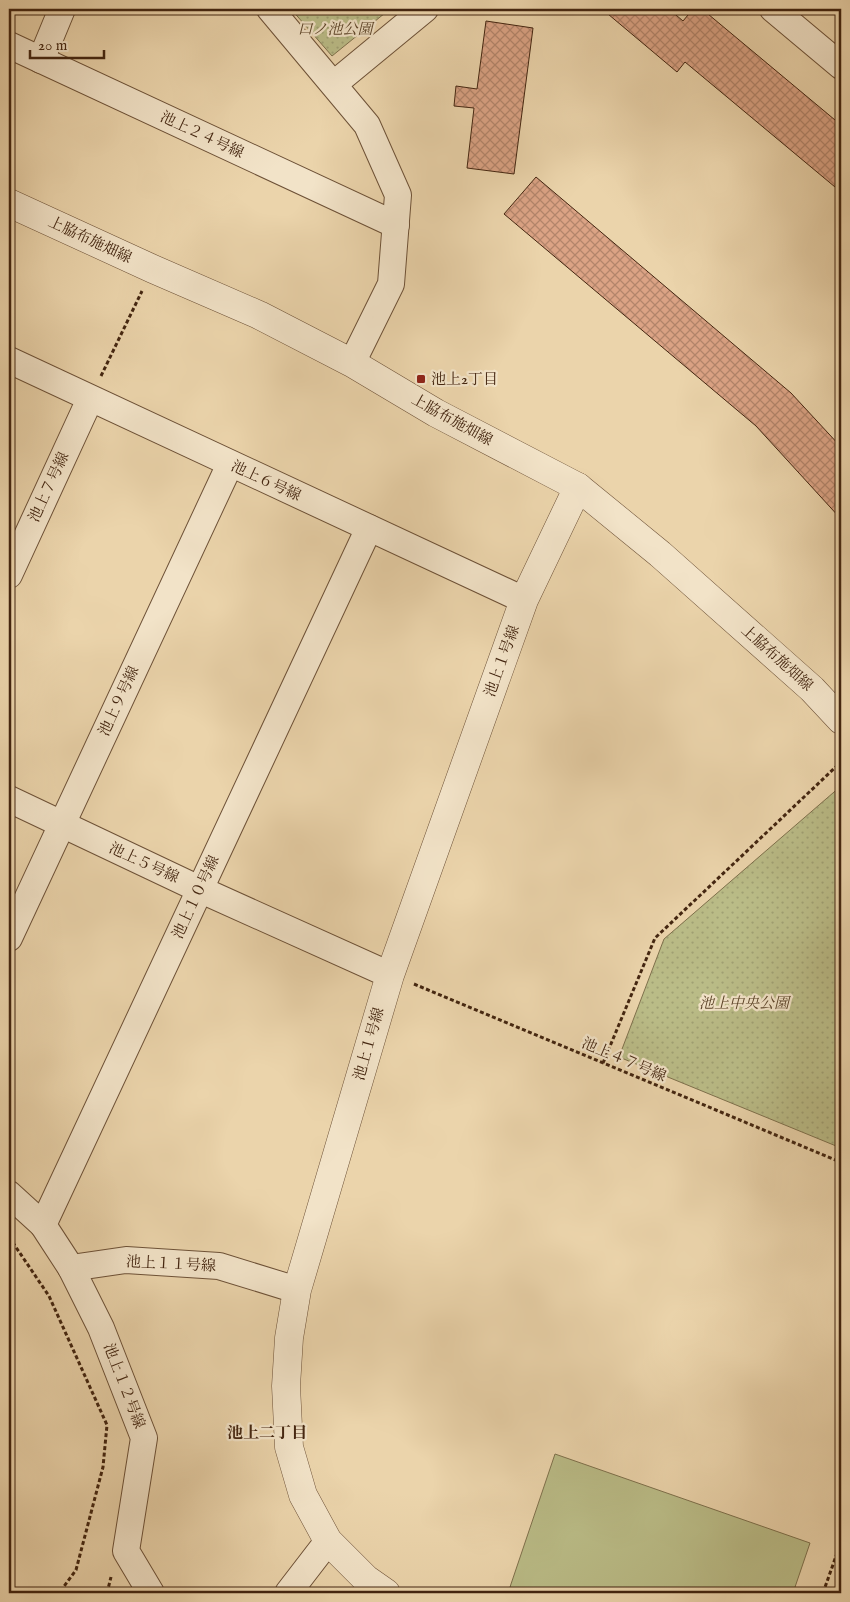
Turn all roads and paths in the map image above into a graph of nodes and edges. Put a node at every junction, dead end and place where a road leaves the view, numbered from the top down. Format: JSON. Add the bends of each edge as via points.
{"nodes":[{"id":1,"x":62,"y":9,"type":"edge"},
{"id":2,"x":270,"y":9,"type":"edge"},
{"id":3,"x":425,"y":9,"type":"edge"},
{"id":4,"x":773,"y":9,"type":"edge"},
{"id":5,"x":9,"y":45,"type":"edge"},
{"id":6,"x":41,"y":60,"type":"junction"},
{"id":7,"x":841,"y":66,"type":"edge"},
{"id":8,"x":334,"y":84,"type":"junction"},
{"id":9,"x":9,"y":203,"type":"edge"},
{"id":10,"x":396,"y":225,"type":"junction"},
{"id":11,"x":153,"y":269,"type":"junction"},
{"id":12,"x":9,"y":360,"type":"edge"},
{"id":13,"x":352,"y":363,"type":"junction"},
{"id":14,"x":90,"y":399,"type":"junction"},
{"id":15,"x":230,"y":464,"type":"junction"},
{"id":16,"x":578,"y":486,"type":"junction"},
{"id":17,"x":369,"y":528,"type":"junction"},
{"id":18,"x":9,"y":575,"type":"edge"},
{"id":19,"x":524,"y":600,"type":"junction"},
{"id":20,"x":841,"y":720,"type":"edge"},
{"id":21,"x":841,"y":762,"type":"edge"},
{"id":22,"x":9,"y":800,"type":"edge"},
{"id":23,"x":62,"y":824,"type":"junction"},
{"id":24,"x":199,"y":889,"type":"junction"},
{"id":25,"x":9,"y":938,"type":"edge"},
{"id":26,"x":390,"y":975,"type":"junction"},
{"id":27,"x":603,"y":1063,"type":"junction"},
{"id":28,"x":841,"y":1173,"type":"edge"},
{"id":29,"x":9,"y":1194,"type":"edge"},
{"id":30,"x":43,"y":1225,"type":"junction"},
{"id":31,"x":9,"y":1237,"type":"edge"},
{"id":32,"x":71,"y":1268,"type":"junction"},
{"id":33,"x":297,"y":1290,"type":"junction"},
{"id":34,"x":328,"y":1541,"type":"junction"},
{"id":35,"x":841,"y":1542,"type":"edge"},
{"id":36,"x":59,"y":1593,"type":"edge"},
{"id":37,"x":152,"y":1593,"type":"edge"},
{"id":38,"x":288,"y":1593,"type":"edge"},
{"id":39,"x":386,"y":1593,"type":"edge"},
{"id":40,"x":823,"y":1593,"type":"edge"}],
"edges":[{"from":1,"to":6,"type":"street"},
{"from":2,"to":8,"type":"street"},
{"from":3,"to":8,"type":"street"},
{"from":4,"to":7,"type":"street"},
{"from":5,"to":6,"type":"street","name":"池上２４号線"},
{"from":6,"to":10,"type":"street","name":"池上２４号線"},
{"from":8,"to":10,"type":"street","via":[[367,125],[398,196]]},
{"from":9,"to":11,"type":"street","name":"上脇布施畑線"},
{"from":10,"to":13,"type":"street","via":[[391,284]]},
{"from":11,"to":13,"type":"street","name":"上脇布施畑線","via":[[258,314]]},
{"from":11,"to":14,"type":"path"},
{"from":12,"to":14,"type":"street","name":"池上６号線"},
{"from":13,"to":16,"type":"street","name":"上脇布施畑線","via":[[436,413]]},
{"from":14,"to":15,"type":"street","name":"池上６号線"},
{"from":14,"to":18,"type":"street","name":"池上７号線"},
{"from":15,"to":17,"type":"street","name":"池上６号線"},
{"from":15,"to":23,"type":"street","name":"池上９号線"},
{"from":16,"to":19,"type":"street","name":"池上１号線"},
{"from":16,"to":20,"type":"street","name":"上脇布施畑線","via":[[812,689]]},
{"from":17,"to":19,"type":"street","name":"池上６号線"},
{"from":17,"to":24,"type":"street","name":"池上１０号線"},
{"from":19,"to":26,"type":"street","name":"池上１号線"},
{"from":21,"to":27,"type":"path","via":[[655,938]]},
{"from":22,"to":23,"type":"street","name":"池上５号線"},
{"from":23,"to":24,"type":"street","name":"池上５号線"},
{"from":23,"to":25,"type":"street","name":"池上９号線"},
{"from":24,"to":26,"type":"street","name":"池上５号線"},
{"from":24,"to":30,"type":"street","name":"池上１０号線"},
{"from":26,"to":27,"type":"path","name":"池上４７号線"},
{"from":26,"to":33,"type":"street","name":"池上１号線"},
{"from":27,"to":28,"type":"path","name":"池上４７号線","via":[[838,1160]]},
{"from":29,"to":30,"type":"street"},
{"from":30,"to":32,"type":"street","name":"池上１２号線"},
{"from":31,"to":36,"type":"path","via":[[49,1296],[107,1425],[103,1467],[76,1570]]},
{"from":32,"to":33,"type":"street","name":"池上１１号線","via":[[126,1260],[219,1266]]},
{"from":32,"to":37,"type":"street","name":"池上１２号線","via":[[101,1328],[144,1438],[126,1551]]},
{"from":33,"to":34,"type":"street","name":"池上１号線","via":[[288,1338],[289,1447],[303,1495]]},
{"from":34,"to":38,"type":"street"},
{"from":34,"to":39,"type":"street","name":"池上１号線","via":[[366,1579]]},
{"from":35,"to":40,"type":"path"}]}
